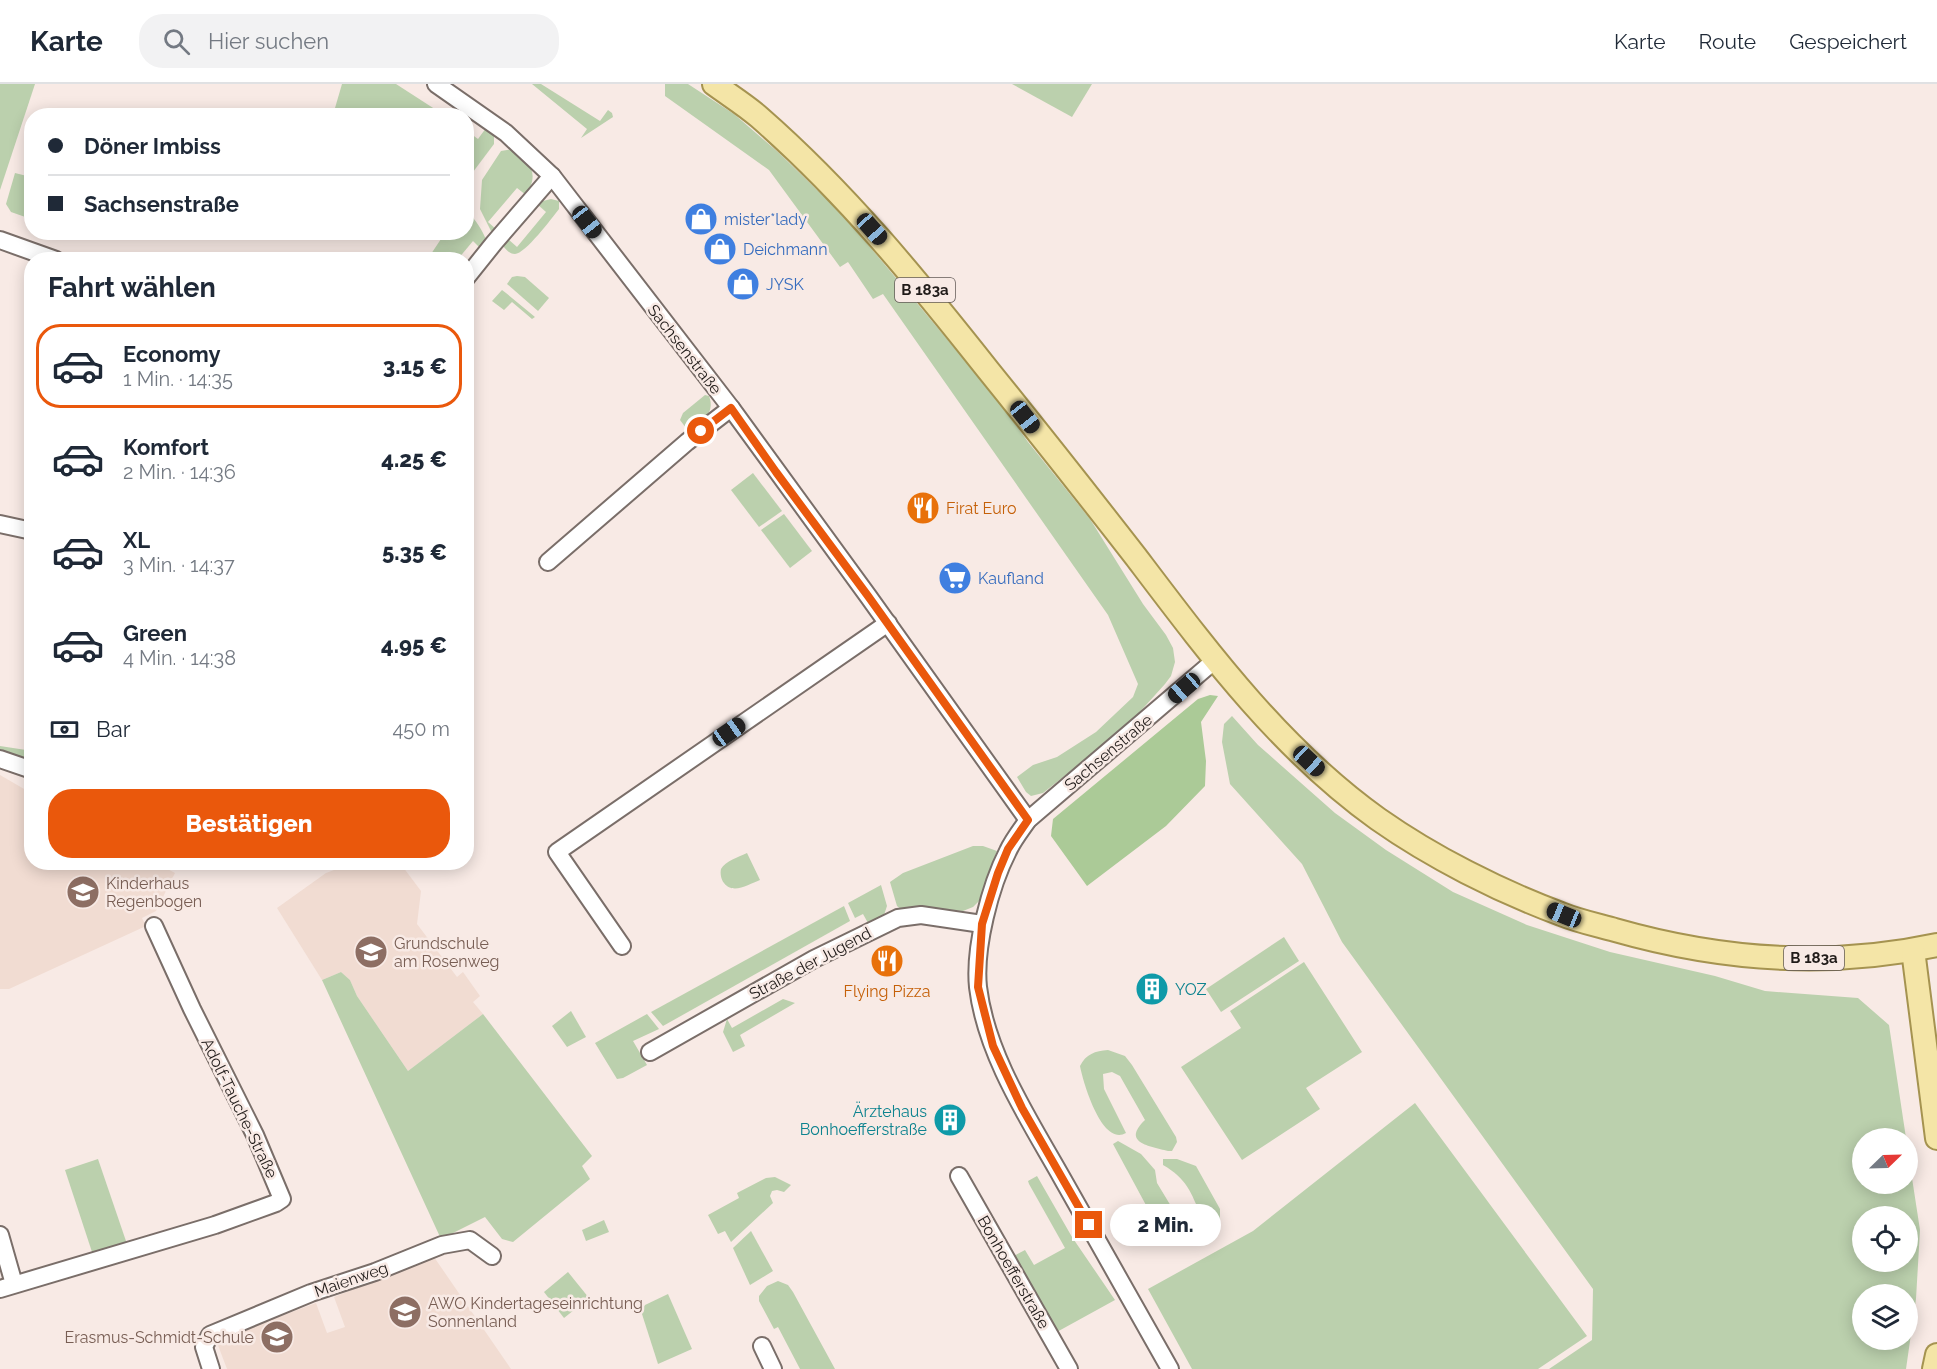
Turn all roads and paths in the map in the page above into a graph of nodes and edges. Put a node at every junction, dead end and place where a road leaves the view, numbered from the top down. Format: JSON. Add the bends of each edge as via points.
{"nodes":[{"id":1,"x":436,"y":84,"type":"edge"},
{"id":2,"x":714,"y":84,"type":"edge"},
{"id":3,"x":470,"y":108,"type":"edge"},
{"id":4,"x":474,"y":111,"type":"edge"},
{"id":5,"x":552,"y":176,"type":"junction"},
{"id":6,"x":0,"y":240,"type":"edge"},
{"id":7,"x":34,"y":252,"type":"edge"},
{"id":8,"x":474,"y":269,"type":"edge"},
{"id":9,"x":731,"y":408,"type":"junction"},
{"id":10,"x":0,"y":525,"type":"edge"},
{"id":11,"x":24,"y":530,"type":"edge"},
{"id":12,"x":548,"y":562,"type":"dead end"},
{"id":13,"x":888,"y":624,"type":"junction"},
{"id":14,"x":1215,"y":661,"type":"junction"},
{"id":15,"x":0,"y":759,"type":"edge"},
{"id":16,"x":24,"y":767,"type":"edge"},
{"id":17,"x":1028,"y":820,"type":"junction"},
{"id":18,"x":982,"y":924,"type":"junction"},
{"id":19,"x":153,"y":926,"type":"dead end"},
{"id":20,"x":1937,"y":945,"type":"edge"},
{"id":21,"x":622,"y":946,"type":"dead end"},
{"id":22,"x":1913,"y":950,"type":"junction"},
{"id":23,"x":650,"y":1052,"type":"dead end"},
{"id":24,"x":1937,"y":1138,"type":"edge"},
{"id":25,"x":959,"y":1176,"type":"dead end"},
{"id":26,"x":0,"y":1235,"type":"edge"},
{"id":27,"x":492,"y":1256,"type":"dead end"},
{"id":28,"x":7,"y":1286,"type":"edge"},
{"id":29,"x":762,"y":1346,"type":"dead end"},
{"id":30,"x":1937,"y":1355,"type":"edge"},
{"id":31,"x":211,"y":1369,"type":"edge"},
{"id":32,"x":773,"y":1369,"type":"edge"},
{"id":33,"x":1069,"y":1369,"type":"edge"},
{"id":34,"x":1170,"y":1369,"type":"edge"},
{"id":35,"x":1934,"y":1369,"type":"edge"}],
"edges":[{"from":1,"to":3,"type":"street","name":"Sachsenstraße"},
{"from":2,"to":14,"type":"main road","number":"B 183a","via":[[756,115],[844,197],[914,276]]},
{"from":4,"to":5,"type":"street","name":"Sachsenstraße","via":[[506,133]]},
{"from":5,"to":8,"type":"street"},
{"from":5,"to":9,"type":"street","name":"Sachsenstraße"},
{"from":6,"to":7,"type":"street"},
{"from":9,"to":12,"type":"street"},
{"from":9,"to":13,"type":"street","name":"Sachsenstraße"},
{"from":10,"to":11,"type":"street"},
{"from":13,"to":17,"type":"street","name":"Sachsenstraße"},
{"from":13,"to":21,"type":"street","via":[[557,852]]},
{"from":14,"to":17,"type":"street","name":"Sachsenstraße"},
{"from":14,"to":22,"type":"main road","number":"B 183a","via":[[1269,723],[1378,819],[1467,872],[1525,899],[1624,933],[1715,952],[1793,959]]},
{"from":15,"to":16,"type":"street"},
{"from":17,"to":18,"type":"street","name":"Sachsenstraße","via":[[1008,849]]},
{"from":18,"to":23,"type":"street","name":"Straße der Jugend","via":[[921,915],[898,918],[814,959]]},
{"from":18,"to":34,"type":"street","name":"Sachsenstraße","via":[[978,987],[993,1046],[1022,1108]]},
{"from":19,"to":28,"type":"street","name":"Adolf-Tauche-Straße","via":[[282,1199],[215,1225]]},
{"from":20,"to":22,"type":"main road"},
{"from":22,"to":24,"type":"main road"},
{"from":25,"to":33,"type":"street","name":"Bonhoefferstraße"},
{"from":26,"to":28,"type":"street","name":"Adolf-Tauche-Straße"},
{"from":27,"to":31,"type":"street","name":"Maienweg","via":[[470,1240],[442,1245],[311,1293],[210,1335],[204,1347]]},
{"from":29,"to":32,"type":"street"},
{"from":30,"to":35,"type":"main road"}]}
